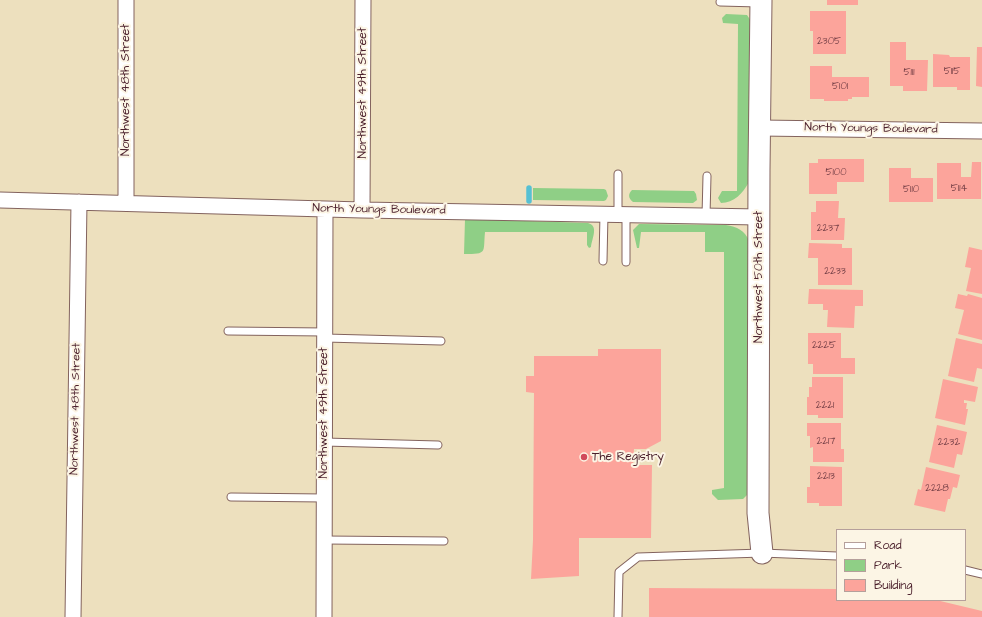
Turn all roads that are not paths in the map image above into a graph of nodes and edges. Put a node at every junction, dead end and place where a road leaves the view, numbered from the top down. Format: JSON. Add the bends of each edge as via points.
{"nodes":[{"id":1,"x":126,"y":0,"type":"edge"},
{"id":2,"x":363,"y":0,"type":"edge"},
{"id":3,"x":720,"y":2,"type":"dead end"},
{"id":4,"x":761,"y":2,"type":"edge"},
{"id":5,"x":760,"y":128,"type":"junction"},
{"id":6,"x":982,"y":131,"type":"edge"},
{"id":7,"x":618,"y":174,"type":"dead end"},
{"id":8,"x":707,"y":176,"type":"dead end"},
{"id":9,"x":0,"y":200,"type":"edge"},
{"id":10,"x":79,"y":202,"type":"junction"},
{"id":11,"x":126,"y":203,"type":"junction"},
{"id":12,"x":325,"y":209,"type":"junction"},
{"id":13,"x":362,"y":210,"type":"junction"},
{"id":14,"x":616,"y":214,"type":"junction"},
{"id":15,"x":706,"y":216,"type":"junction"},
{"id":16,"x":759,"y":217,"type":"junction"},
{"id":17,"x":603,"y":261,"type":"dead end"},
{"id":18,"x":626,"y":262,"type":"dead end"},
{"id":19,"x":228,"y":331,"type":"dead end"},
{"id":20,"x":325,"y":335,"type":"junction"},
{"id":21,"x":441,"y":341,"type":"dead end"},
{"id":22,"x":324,"y":442,"type":"junction"},
{"id":23,"x":438,"y":445,"type":"dead end"},
{"id":24,"x":231,"y":497,"type":"dead end"},
{"id":25,"x":324,"y":498,"type":"junction"},
{"id":26,"x":324,"y":540,"type":"junction"},
{"id":27,"x":444,"y":541,"type":"dead end"},
{"id":28,"x":762,"y":554,"type":"junction"},
{"id":29,"x":836,"y":556,"type":"edge"},
{"id":30,"x":966,"y":570,"type":"edge"},
{"id":31,"x":982,"y":574,"type":"edge"},
{"id":32,"x":73,"y":617,"type":"edge"},
{"id":33,"x":324,"y":617,"type":"edge"},
{"id":34,"x":618,"y":617,"type":"edge"}],
"edges":[{"from":1,"to":11,"type":"street","name":"Northwest 48th Street"},
{"from":2,"to":13,"type":"street","name":"Northwest 49th Street"},
{"from":3,"to":4,"type":"lane"},
{"from":4,"to":5,"type":"street","name":"Northwest 50th Street"},
{"from":5,"to":6,"type":"street","name":"North Youngs Boulevard"},
{"from":5,"to":16,"type":"street","name":"Northwest 50th Street"},
{"from":7,"to":14,"type":"lane"},
{"from":8,"to":15,"type":"lane"},
{"from":9,"to":10,"type":"street","name":"North Youngs Boulevard"},
{"from":10,"to":11,"type":"street","name":"North Youngs Boulevard"},
{"from":10,"to":32,"type":"street","name":"Northwest 48th Street"},
{"from":11,"to":12,"type":"street","name":"North Youngs Boulevard"},
{"from":12,"to":13,"type":"street","name":"North Youngs Boulevard"},
{"from":12,"to":20,"type":"street","name":"Northwest 49th Street"},
{"from":13,"to":14,"type":"street","name":"North Youngs Boulevard"},
{"from":14,"to":15,"type":"street","name":"North Youngs Boulevard"},
{"from":14,"to":17,"type":"lane"},
{"from":14,"to":18,"type":"lane"},
{"from":15,"to":16,"type":"street","name":"North Youngs Boulevard"},
{"from":16,"to":28,"type":"street","name":"Northwest 50th Street","via":[[758,513]]},
{"from":19,"to":20,"type":"lane"},
{"from":20,"to":21,"type":"lane"},
{"from":20,"to":22,"type":"street","name":"Northwest 49th Street"},
{"from":22,"to":23,"type":"lane"},
{"from":22,"to":25,"type":"street","name":"Northwest 49th Street"},
{"from":24,"to":25,"type":"lane"},
{"from":25,"to":26,"type":"street","name":"Northwest 49th Street"},
{"from":26,"to":27,"type":"lane"},
{"from":26,"to":33,"type":"street","name":"Northwest 49th Street"},
{"from":28,"to":29,"type":"lane"},
{"from":28,"to":34,"type":"lane","via":[[638,557],[619,572]]},
{"from":30,"to":31,"type":"lane"}]}
